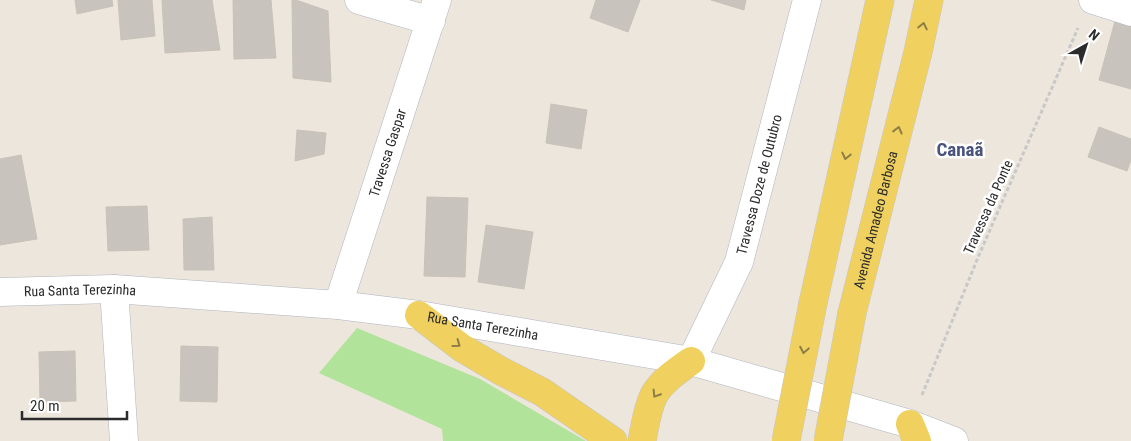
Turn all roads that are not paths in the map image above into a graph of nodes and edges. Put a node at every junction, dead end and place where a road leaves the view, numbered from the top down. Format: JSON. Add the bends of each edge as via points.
{"nodes":[{"id":1,"x":359,"y":0,"type":"edge"},
{"id":2,"x":807,"y":0,"type":"edge"},
{"id":3,"x":880,"y":0,"type":"edge"},
{"id":4,"x":929,"y":0,"type":"edge"},
{"id":5,"x":1093,"y":0,"type":"edge"},
{"id":6,"x":434,"y":10,"type":"edge"},
{"id":7,"x":1131,"y":12,"type":"edge"},
{"id":8,"x":114,"y":289,"type":"junction"},
{"id":9,"x":0,"y":292,"type":"edge"},
{"id":10,"x":338,"y":305,"type":"junction"},
{"id":11,"x":418,"y":315,"type":"junction"},
{"id":12,"x":691,"y":361,"type":"junction"},
{"id":13,"x":914,"y":432,"type":"edge"},
{"id":14,"x":124,"y":441,"type":"edge"},
{"id":15,"x":613,"y":441,"type":"edge"},
{"id":16,"x":642,"y":441,"type":"edge"},
{"id":17,"x":786,"y":441,"type":"edge"},
{"id":18,"x":828,"y":441,"type":"edge"},
{"id":19,"x":954,"y":441,"type":"edge"}],
"edges":[{"from":1,"to":6,"type":"street"},
{"from":2,"to":12,"type":"street","name":"Travessa Doze de Outubro","via":[[739,262]]},
{"from":3,"to":17,"type":"main road","one_way":true,"bridge":true},
{"from":18,"to":4,"type":"main road","name":"Avenida Amadeo Barbosa","one_way":true,"bridge":true,"via":[[852,313]]},
{"from":5,"to":7,"type":"street"},
{"from":6,"to":10,"type":"street","name":"Travessa Gaspar"},
{"from":8,"to":9,"type":"street","name":"Rua Santa Terezinha"},
{"from":8,"to":10,"type":"street","name":"Rua Santa Terezinha"},
{"from":8,"to":14,"type":"street"},
{"from":10,"to":11,"type":"street","name":"Rua Santa Terezinha"},
{"from":11,"to":12,"type":"street","name":"Rua Santa Terezinha"},
{"from":11,"to":15,"type":"main road","one_way":true,"via":[[462,348],[542,392]]},
{"from":12,"to":13,"type":"street","name":"Rua Santa Terezinha"},
{"from":12,"to":16,"type":"main road","one_way":true,"via":[[670,376],[654,395]]},
{"from":13,"to":19,"type":"street","name":"Rua Santa Terezinha"}]}
